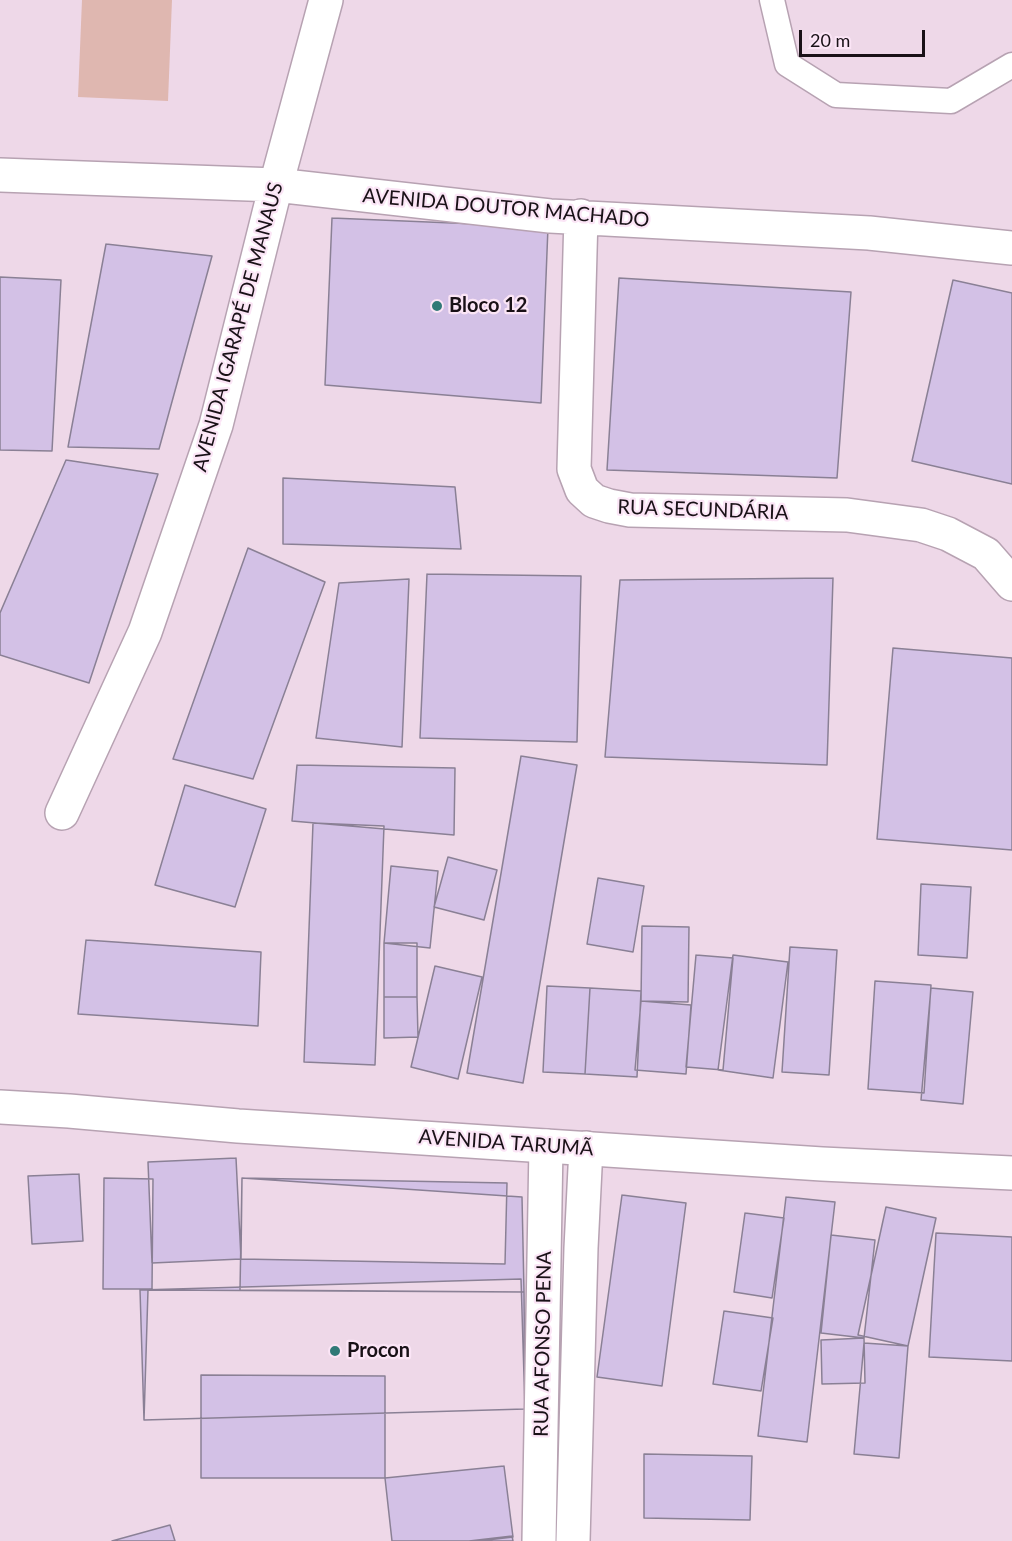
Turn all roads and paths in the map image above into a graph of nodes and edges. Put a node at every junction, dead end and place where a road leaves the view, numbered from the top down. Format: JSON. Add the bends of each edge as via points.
{"nodes":[{"id":1,"x":326,"y":0,"type":"edge"},
{"id":2,"x":772,"y":0,"type":"edge"},
{"id":3,"x":1012,"y":65,"type":"edge"},
{"id":4,"x":0,"y":175,"type":"edge"},
{"id":5,"x":276,"y":185,"type":"junction"},
{"id":6,"x":581,"y":216,"type":"junction"},
{"id":7,"x":1012,"y":248,"type":"edge"},
{"id":8,"x":1012,"y":584,"type":"edge"},
{"id":9,"x":62,"y":813,"type":"dead end"},
{"id":10,"x":0,"y":1107,"type":"edge"},
{"id":11,"x":546,"y":1146,"type":"junction"},
{"id":12,"x":586,"y":1148,"type":"junction"},
{"id":13,"x":1012,"y":1173,"type":"edge"},
{"id":14,"x":539,"y":1541,"type":"edge"},
{"id":15,"x":573,"y":1541,"type":"edge"}],
"edges":[{"from":1,"to":5,"type":"street","name":"AVENIDA IGARAPÉ DE MANAUS"},
{"from":2,"to":3,"type":"lane","via":[[787,64],[836,94],[951,101]]},
{"from":4,"to":5,"type":"street","name":"AVENIDA DOUTOR MACHADO"},
{"from":5,"to":6,"type":"street","name":"AVENIDA DOUTOR MACHADO","via":[[550,216]]},
{"from":5,"to":9,"type":"street","name":"AVENIDA IGARAPÉ DE MANAUS","via":[[216,425],[145,632]]},
{"from":6,"to":7,"type":"street","name":"AVENIDA DOUTOR MACHADO","via":[[869,233]]},
{"from":6,"to":8,"type":"street","name":"RUA SECUNDÁRIA","via":[[574,469],[582,490],[594,501],[630,510],[847,515],[921,525],[986,554]]},
{"from":10,"to":11,"type":"street","name":"AVENIDA TARUMÃ"},
{"from":11,"to":12,"type":"street","name":"AVENIDA TARUMÃ"},
{"from":11,"to":14,"type":"street","name":"RUA AFONSO PENA"},
{"from":12,"to":13,"type":"street","name":"AVENIDA TARUMÃ"},
{"from":12,"to":15,"type":"street","name":"RUA AFONSO PENA"}]}
